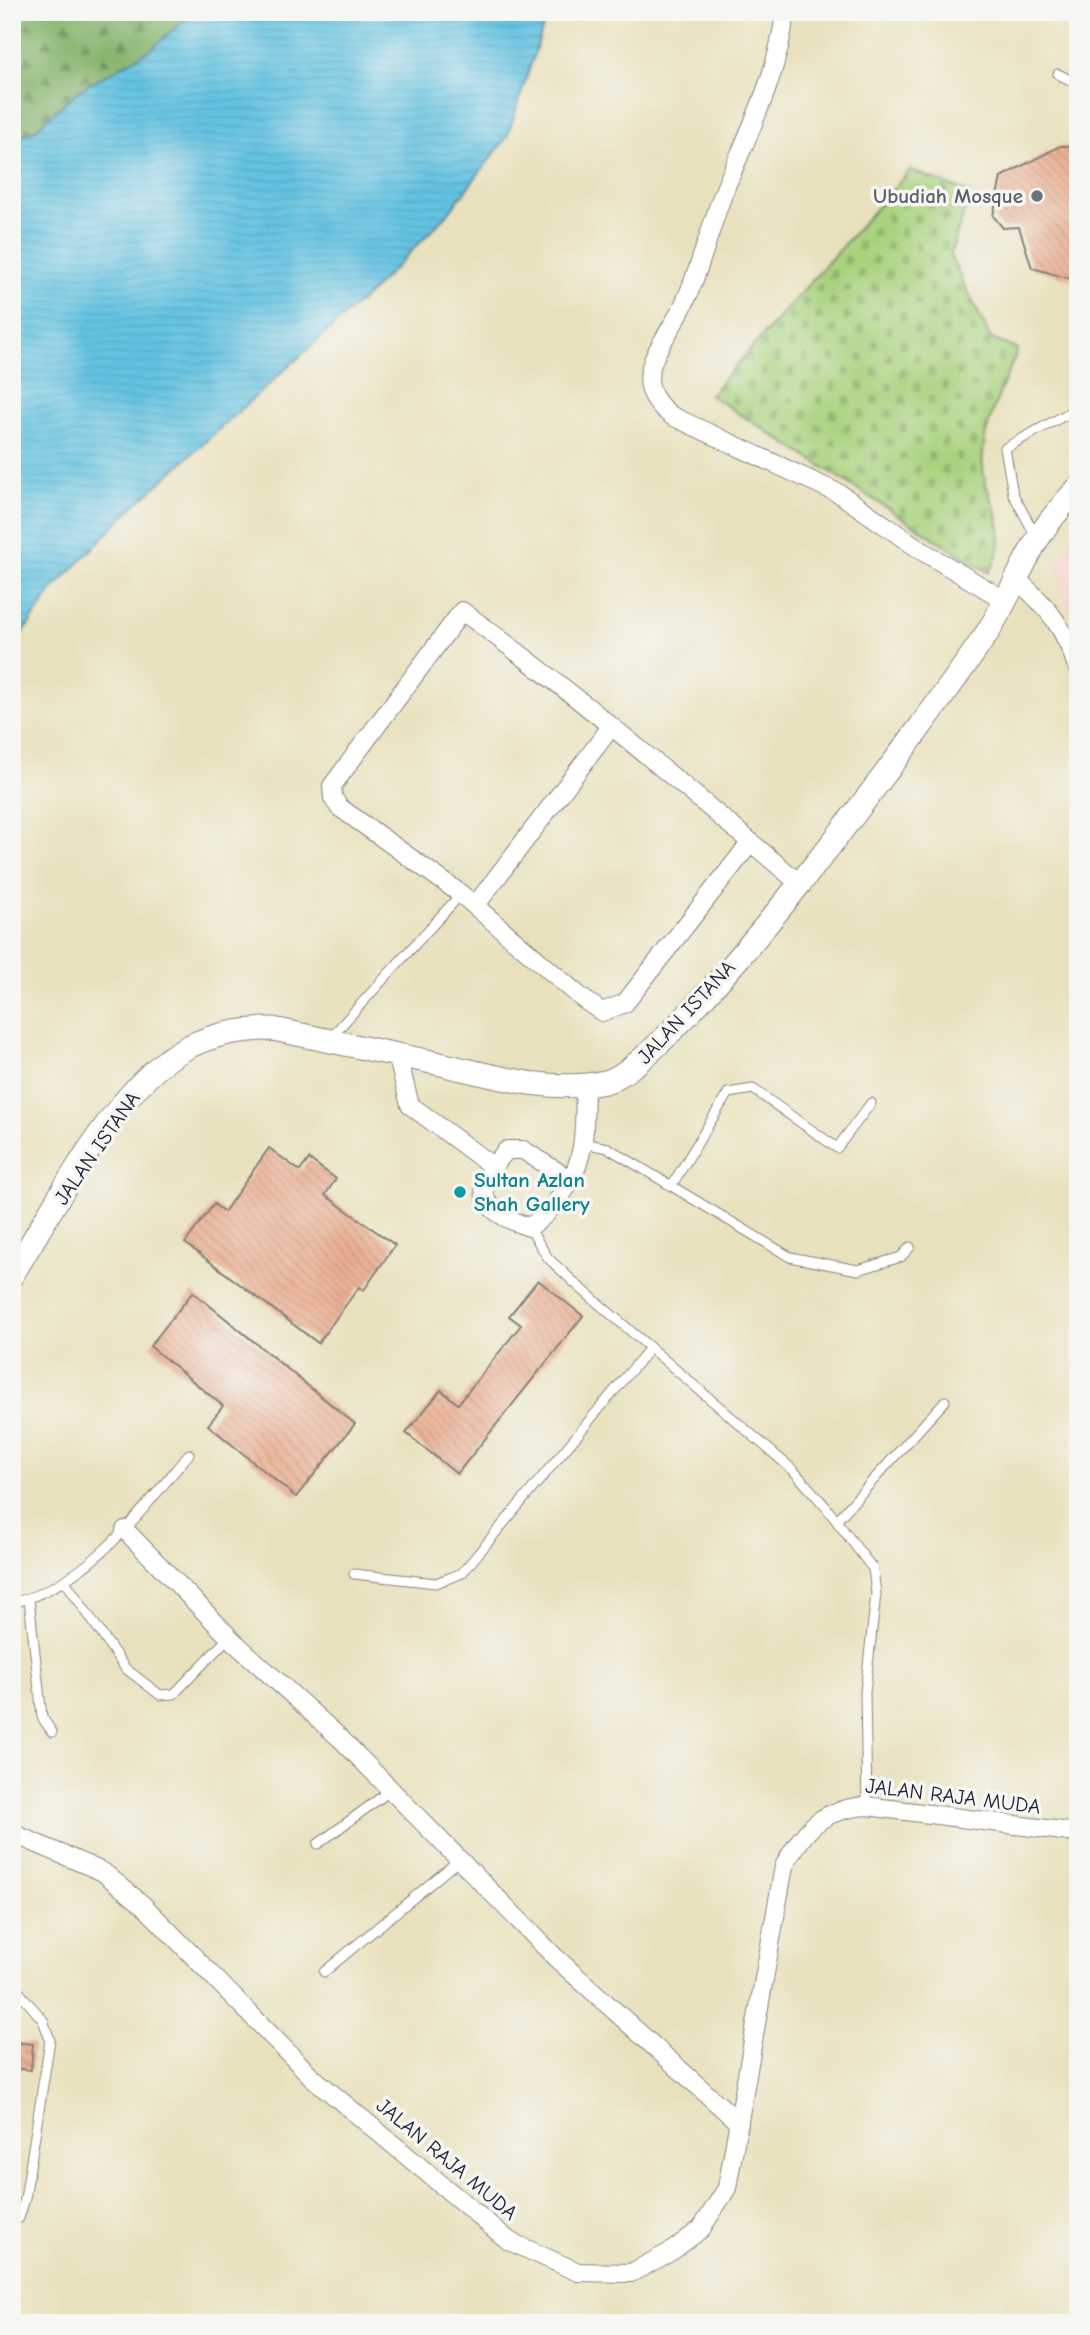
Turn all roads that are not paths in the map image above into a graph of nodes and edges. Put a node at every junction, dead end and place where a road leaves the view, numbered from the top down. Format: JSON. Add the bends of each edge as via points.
{"nodes":[{"id":1,"x":785,"y":12,"type":"edge"},
{"id":2,"x":1058,"y":74,"type":"dead end"},
{"id":3,"x":1078,"y":84,"type":"edge"},
{"id":4,"x":1078,"y":408,"type":"edge"},
{"id":5,"x":1078,"y":488,"type":"edge"},
{"id":6,"x":1037,"y":540,"type":"junction"},
{"id":7,"x":1018,"y":581,"type":"junction"},
{"id":8,"x":1006,"y":601,"type":"junction"},
{"id":9,"x":1078,"y":669,"type":"edge"},
{"id":10,"x":611,"y":727,"type":"junction"},
{"id":11,"x":751,"y":842,"type":"junction"},
{"id":12,"x":799,"y":883,"type":"junction"},
{"id":13,"x":468,"y":900,"type":"junction"},
{"id":14,"x":328,"y":1040,"type":"junction"},
{"id":15,"x":397,"y":1055,"type":"junction"},
{"id":16,"x":585,"y":1084,"type":"junction"},
{"id":17,"x":871,"y":1103,"type":"dead end"},
{"id":18,"x":582,"y":1143,"type":"junction"},
{"id":19,"x":492,"y":1166,"type":"junction"},
{"id":20,"x":569,"y":1179,"type":"junction"},
{"id":21,"x":671,"y":1185,"type":"junction"},
{"id":22,"x":529,"y":1227,"type":"junction"},
{"id":23,"x":911,"y":1247,"type":"dead end"},
{"id":24,"x":12,"y":1275,"type":"edge"},
{"id":25,"x":650,"y":1348,"type":"junction"},
{"id":26,"x":945,"y":1401,"type":"dead end"},
{"id":27,"x":189,"y":1454,"type":"dead end"},
{"id":28,"x":837,"y":1520,"type":"junction"},
{"id":29,"x":125,"y":1530,"type":"junction"},
{"id":30,"x":354,"y":1574,"type":"dead end"},
{"id":31,"x":65,"y":1581,"type":"junction"},
{"id":32,"x":29,"y":1599,"type":"junction"},
{"id":33,"x":12,"y":1603,"type":"edge"},
{"id":34,"x":229,"y":1637,"type":"junction"},
{"id":35,"x":52,"y":1732,"type":"dead end"},
{"id":36,"x":391,"y":1790,"type":"junction"},
{"id":37,"x":867,"y":1807,"type":"junction"},
{"id":38,"x":12,"y":1833,"type":"edge"},
{"id":39,"x":1078,"y":1833,"type":"edge"},
{"id":40,"x":318,"y":1844,"type":"dead end"},
{"id":41,"x":460,"y":1860,"type":"junction"},
{"id":42,"x":324,"y":1972,"type":"dead end"},
{"id":43,"x":12,"y":1984,"type":"edge"},
{"id":44,"x":739,"y":2123,"type":"junction"},
{"id":45,"x":12,"y":2223,"type":"edge"}],
"edges":[{"from":1,"to":8,"type":"street","via":[[775,67],[685,303],[650,371],[650,387],[657,404],[672,416],[840,494]]},
{"from":2,"to":3,"type":"lane"},
{"from":4,"to":6,"type":"lane","via":[[1005,448],[1013,494]]},
{"from":5,"to":6,"type":"street","name":"JALAN ISTANA"},
{"from":6,"to":7,"type":"street","name":"JALAN ISTANA"},
{"from":7,"to":8,"type":"street","name":"JALAN ISTANA"},
{"from":7,"to":9,"type":"street","via":[[1046,605]]},
{"from":8,"to":12,"type":"street","name":"JALAN ISTANA","via":[[919,726]]},
{"from":10,"to":11,"type":"street"},
{"from":10,"to":13,"type":"street"},
{"from":10,"to":13,"type":"street","via":[[462,611],[332,786],[339,807]]},
{"from":11,"to":12,"type":"street"},
{"from":11,"to":13,"type":"street","via":[[625,1003],[603,1012]]},
{"from":12,"to":16,"type":"street","name":"JALAN ISTANA","via":[[708,994],[638,1065],[607,1082]]},
{"from":13,"to":14,"type":"lane"},
{"from":14,"to":15,"type":"street","name":"JALAN ISTANA"},
{"from":14,"to":24,"type":"street","name":"JALAN ISTANA","via":[[273,1029],[245,1029],[190,1045],[163,1063],[103,1131]]},
{"from":15,"to":16,"type":"street","name":"JALAN ISTANA","via":[[536,1085]]},
{"from":15,"to":19,"type":"street","via":[[410,1105]]},
{"from":16,"to":18,"type":"street"},
{"from":17,"to":21,"type":"lane","via":[[837,1148],[753,1089],[728,1093]]},
{"from":18,"to":20,"type":"street"},
{"from":18,"to":21,"type":"lane","via":[[608,1148]]},
{"from":19,"to":20,"type":"street","via":[[507,1150],[523,1150]]},
{"from":19,"to":22,"type":"street","via":[[482,1188],[488,1203],[512,1222]]},
{"from":20,"to":22,"type":"street","via":[[544,1219]]},
{"from":21,"to":23,"type":"lane","via":[[789,1257],[858,1270],[901,1257]]},
{"from":22,"to":25,"type":"lane","via":[[548,1258]]},
{"from":25,"to":28,"type":"lane","via":[[793,1470]]},
{"from":25,"to":30,"type":"lane","via":[[462,1573],[436,1583]]},
{"from":26,"to":28,"type":"lane"},
{"from":27,"to":29,"type":"lane"},
{"from":28,"to":37,"type":"lane","via":[[873,1569],[876,1594],[866,1692]]},
{"from":29,"to":31,"type":"lane"},
{"from":29,"to":34,"type":"street"},
{"from":31,"to":32,"type":"lane"},
{"from":31,"to":34,"type":"lane","via":[[125,1668],[160,1695],[174,1694]]},
{"from":32,"to":33,"type":"lane"},
{"from":32,"to":35,"type":"lane","via":[[42,1717]]},
{"from":34,"to":36,"type":"street"},
{"from":36,"to":40,"type":"lane"},
{"from":36,"to":41,"type":"street"},
{"from":37,"to":39,"type":"street","name":"JALAN RAJA MUDA"},
{"from":37,"to":44,"type":"street","name":"JALAN RAJA MUDA","via":[[841,1808],[820,1820],[800,1837],[784,1866]]},
{"from":38,"to":44,"type":"street","name":"JALAN RAJA MUDA","via":[[103,1871],[144,1905],[312,2077],[509,2241],[578,2272],[631,2273],[701,2229],[727,2188]]},
{"from":41,"to":42,"type":"lane"},
{"from":41,"to":44,"type":"street","via":[[556,1958]]},
{"from":43,"to":45,"type":"lane","via":[[43,2020],[50,2040],[25,2199],[19,2218]]}]}
